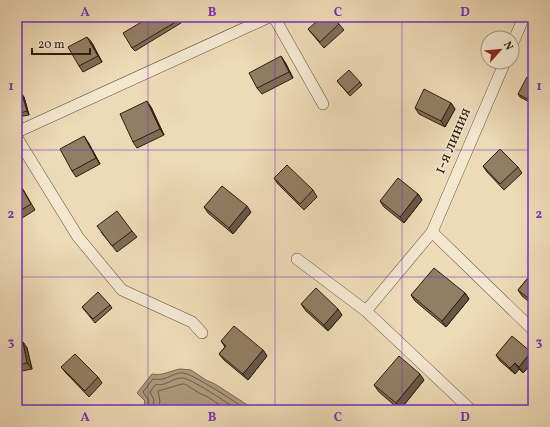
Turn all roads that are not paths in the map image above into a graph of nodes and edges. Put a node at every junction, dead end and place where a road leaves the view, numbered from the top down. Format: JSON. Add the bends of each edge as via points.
{"nodes":[{"id":1,"x":269,"y":17,"type":"edge"},
{"id":2,"x":274,"y":17,"type":"edge"},
{"id":3,"x":524,"y":17,"type":"edge"},
{"id":4,"x":518,"y":30,"type":"edge"},
{"id":5,"x":502,"y":70,"type":"edge"},
{"id":6,"x":323,"y":104,"type":"dead end"},
{"id":7,"x":17,"y":132,"type":"edge"},
{"id":8,"x":17,"y":138,"type":"edge"},
{"id":9,"x":432,"y":232,"type":"junction"},
{"id":10,"x":297,"y":259,"type":"dead end"},
{"id":11,"x":366,"y":311,"type":"junction"},
{"id":12,"x":533,"y":330,"type":"edge"},
{"id":13,"x":202,"y":333,"type":"dead end"},
{"id":14,"x":471,"y":410,"type":"edge"}],
"edges":[{"from":1,"to":7,"type":"lane"},
{"from":2,"to":6,"type":"lane"},
{"from":3,"to":4,"type":"lane"},
{"from":5,"to":9,"type":"lane","name":"1-я линия"},
{"from":8,"to":13,"type":"lane","via":[[78,237],[122,290],[192,322]]},
{"from":9,"to":11,"type":"lane","name":"1-я линия"},
{"from":9,"to":12,"type":"lane"},
{"from":10,"to":11,"type":"lane"},
{"from":11,"to":14,"type":"lane"}]}
